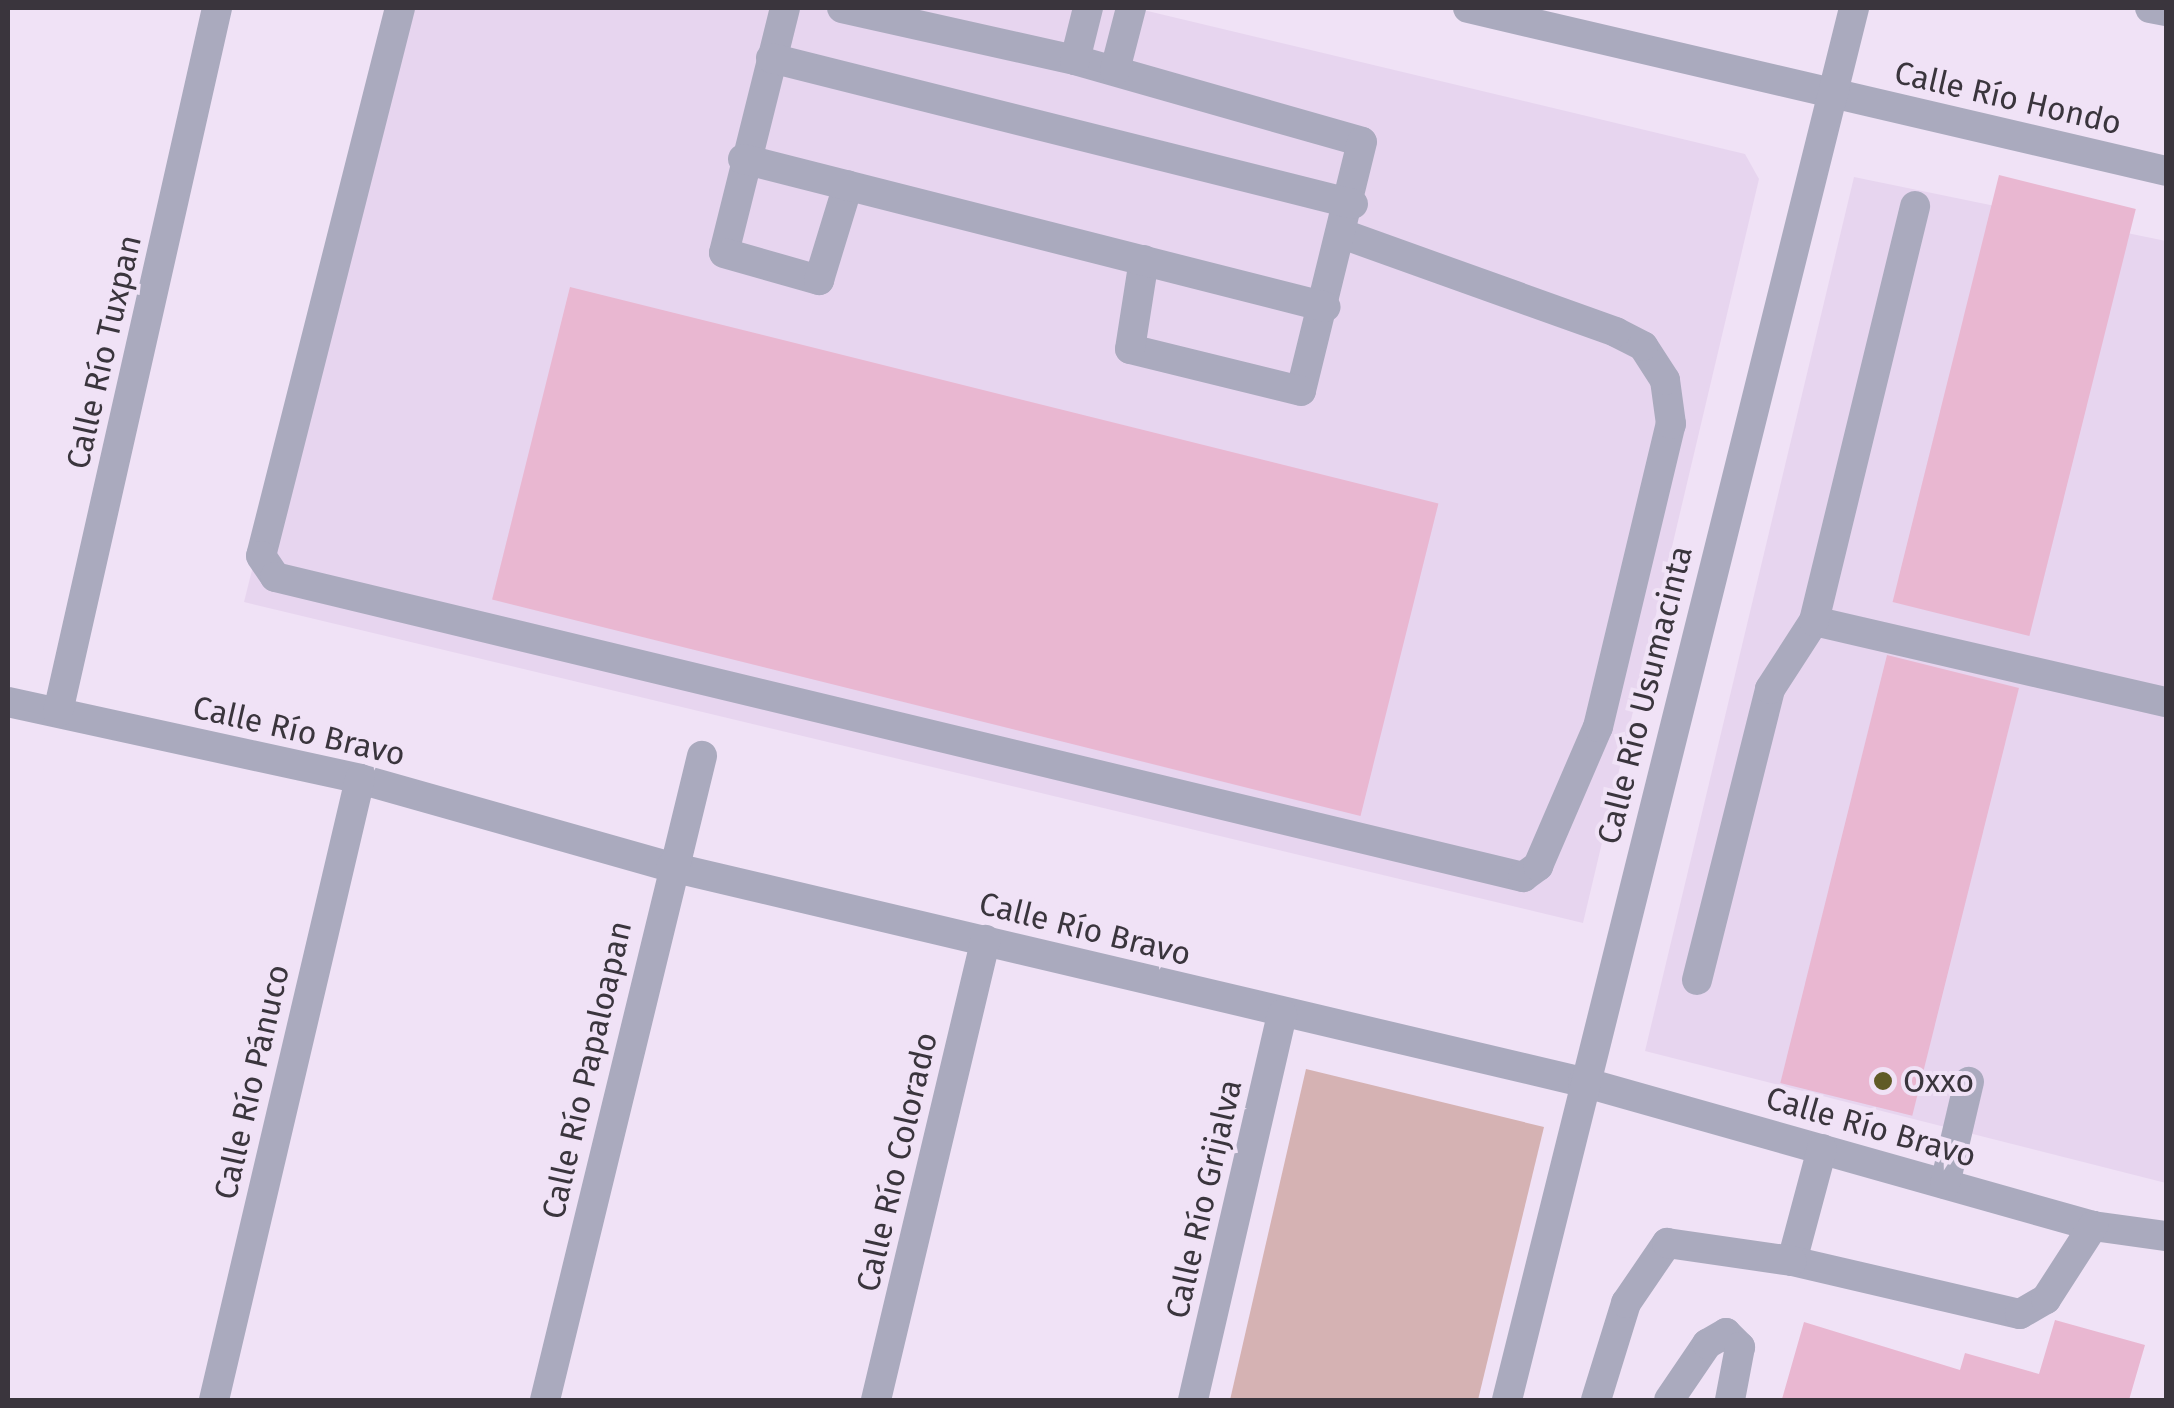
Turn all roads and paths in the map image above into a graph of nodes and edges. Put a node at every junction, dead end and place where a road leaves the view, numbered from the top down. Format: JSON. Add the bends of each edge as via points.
{"nodes":[{"id":1,"x":217,"y":8,"type":"edge"},
{"id":2,"x":400,"y":8,"type":"edge"},
{"id":3,"x":842,"y":8,"type":"edge"},
{"id":4,"x":1088,"y":8,"type":"edge"},
{"id":5,"x":1131,"y":8,"type":"edge"},
{"id":6,"x":1468,"y":8,"type":"edge"},
{"id":7,"x":1854,"y":8,"type":"edge"},
{"id":8,"x":2150,"y":8,"type":"edge"},
{"id":9,"x":774,"y":10,"type":"edge"},
{"id":10,"x":2166,"y":11,"type":"edge"},
{"id":11,"x":771,"y":58,"type":"junction"},
{"id":12,"x":1076,"y":60,"type":"junction"},
{"id":13,"x":1115,"y":70,"type":"junction"},
{"id":14,"x":1834,"y":93,"type":"junction"},
{"id":15,"x":744,"y":159,"type":"junction"},
{"id":16,"x":2166,"y":171,"type":"edge"},
{"id":17,"x":848,"y":185,"type":"junction"},
{"id":18,"x":1353,"y":204,"type":"junction"},
{"id":19,"x":1915,"y":206,"type":"dead end"},
{"id":20,"x":1343,"y":234,"type":"junction"},
{"id":21,"x":1144,"y":260,"type":"junction"},
{"id":22,"x":1326,"y":308,"type":"junction"},
{"id":23,"x":1814,"y":621,"type":"junction"},
{"id":24,"x":8,"y":702,"type":"edge"},
{"id":25,"x":2166,"y":702,"type":"edge"},
{"id":26,"x":58,"y":712,"type":"junction"},
{"id":27,"x":702,"y":756,"type":"dead end"},
{"id":28,"x":360,"y":779,"type":"junction"},
{"id":29,"x":670,"y":868,"type":"junction"},
{"id":30,"x":986,"y":940,"type":"junction"},
{"id":31,"x":1697,"y":980,"type":"dead end"},
{"id":32,"x":1282,"y":1014,"type":"junction"},
{"id":33,"x":1583,"y":1082,"type":"junction"},
{"id":34,"x":1969,"y":1082,"type":"dead end"},
{"id":35,"x":1822,"y":1149,"type":"junction"},
{"id":36,"x":1945,"y":1184,"type":"junction"},
{"id":37,"x":2094,"y":1226,"type":"junction"},
{"id":38,"x":2154,"y":1236,"type":"edge"},
{"id":39,"x":2166,"y":1256,"type":"edge"},
{"id":40,"x":1792,"y":1261,"type":"junction"},
{"id":41,"x":214,"y":1400,"type":"edge"},
{"id":42,"x":545,"y":1400,"type":"edge"},
{"id":43,"x":876,"y":1400,"type":"edge"},
{"id":44,"x":1193,"y":1400,"type":"edge"},
{"id":45,"x":1507,"y":1400,"type":"edge"},
{"id":46,"x":1596,"y":1400,"type":"edge"},
{"id":47,"x":1669,"y":1400,"type":"edge"},
{"id":48,"x":1730,"y":1400,"type":"edge"}],
"edges":[{"from":1,"to":26,"type":"street","name":"Calle Río Tuxpan"},
{"from":2,"to":20,"type":"street","via":[[261,556],[275,577],[1523,876],[1538,866],[1598,727],[1670,424],[1665,380],[1643,346],[1616,332]]},
{"from":3,"to":12,"type":"street"},
{"from":4,"to":12,"type":"street"},
{"from":5,"to":13,"type":"street"},
{"from":6,"to":14,"type":"street","name":"Calle Río Hondo"},
{"from":7,"to":14,"type":"street","name":"Calle Río Usumacinta"},
{"from":8,"to":10,"type":"street"},
{"from":9,"to":11,"type":"street"},
{"from":11,"to":15,"type":"street"},
{"from":11,"to":18,"type":"street"},
{"from":12,"to":13,"type":"street"},
{"from":13,"to":18,"type":"street","via":[[1358,139],[1366,154]]},
{"from":14,"to":16,"type":"street","name":"Calle Río Hondo"},
{"from":14,"to":33,"type":"street","name":"Calle Río Usumacinta"},
{"from":15,"to":17,"type":"street"},
{"from":15,"to":17,"type":"street","via":[[724,253],[814,279]]},
{"from":17,"to":21,"type":"street"},
{"from":18,"to":20,"type":"street"},
{"from":19,"to":23,"type":"street"},
{"from":20,"to":22,"type":"street"},
{"from":21,"to":22,"type":"street"},
{"from":21,"to":22,"type":"street","via":[[1130,349],[1301,391]]},
{"from":23,"to":25,"type":"street"},
{"from":23,"to":31,"type":"street","via":[[1770,690]]},
{"from":24,"to":26,"type":"street","name":"Calle Río Bravo"},
{"from":26,"to":28,"type":"street","name":"Calle Río Bravo"},
{"from":27,"to":29,"type":"street","name":"Calle Río Papaloapan"},
{"from":28,"to":29,"type":"street","name":"Calle Río Bravo"},
{"from":28,"to":41,"type":"street","name":"Calle Río Pánuco"},
{"from":29,"to":30,"type":"street","name":"Calle Río Bravo"},
{"from":29,"to":42,"type":"street","name":"Calle Río Papaloapan"},
{"from":30,"to":32,"type":"street","name":"Calle Río Bravo"},
{"from":30,"to":43,"type":"street","name":"Calle Río Colorado"},
{"from":32,"to":33,"type":"street","name":"Calle Río Bravo"},
{"from":32,"to":44,"type":"street","name":"Calle Río Grijalva"},
{"from":33,"to":35,"type":"street","name":"Calle Río Bravo"},
{"from":33,"to":45,"type":"street","name":"Calle Río Usumacinta"},
{"from":34,"to":36,"type":"street"},
{"from":35,"to":36,"type":"street","name":"Calle Río Bravo"},
{"from":35,"to":40,"type":"street"},
{"from":36,"to":37,"type":"street","name":"Calle Río Bravo"},
{"from":37,"to":38,"type":"street","name":"Calle Río Bravo"},
{"from":37,"to":40,"type":"street","via":[[2046,1299],[2020,1314]]},
{"from":38,"to":39,"type":"street","name":"Calle Río Bravo"},
{"from":40,"to":46,"type":"street","via":[[1667,1243],[1626,1303]]},
{"from":47,"to":48,"type":"street","via":[[1707,1344],[1726,1333],[1740,1347]]}]}
